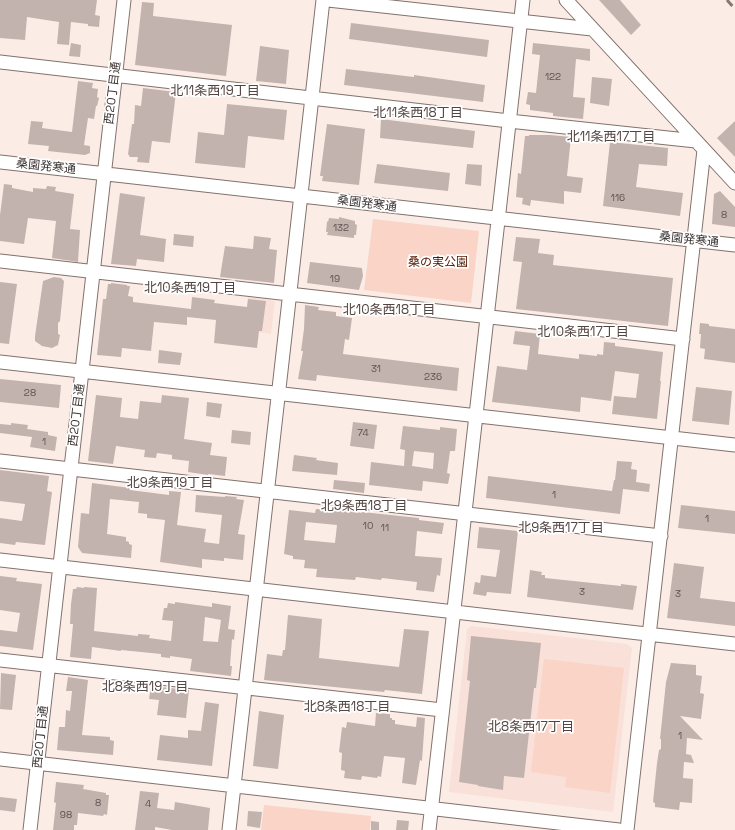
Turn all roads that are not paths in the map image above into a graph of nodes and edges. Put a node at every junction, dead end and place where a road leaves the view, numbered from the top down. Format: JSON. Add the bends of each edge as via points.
{"nodes":[{"id":1,"x":124,"y":0,"type":"edge"},
{"id":2,"x":323,"y":0,"type":"edge"},
{"id":3,"x":328,"y":0,"type":"edge"},
{"id":4,"x":523,"y":0,"type":"edge"},
{"id":5,"x":566,"y":0,"type":"edge"},
{"id":6,"x":520,"y":21,"type":"junction"},
{"id":7,"x":592,"y":29,"type":"junction"},
{"id":8,"x":0,"y":62,"type":"edge"},
{"id":9,"x":116,"y":75,"type":"junction"},
{"id":10,"x":312,"y":98,"type":"junction"},
{"id":11,"x":509,"y":121,"type":"junction"},
{"id":12,"x":700,"y":146,"type":"junction"},
{"id":13,"x":0,"y":162,"type":"edge"},
{"id":14,"x":104,"y":174,"type":"junction"},
{"id":15,"x":735,"y":183,"type":"edge"},
{"id":16,"x":301,"y":196,"type":"junction"},
{"id":17,"x":498,"y":219,"type":"junction"},
{"id":18,"x":694,"y":241,"type":"junction"},
{"id":19,"x":735,"y":245,"type":"edge"},
{"id":20,"x":0,"y":262,"type":"edge"},
{"id":21,"x":93,"y":272,"type":"junction"},
{"id":22,"x":290,"y":294,"type":"junction"},
{"id":23,"x":486,"y":317,"type":"junction"},
{"id":24,"x":683,"y":339,"type":"junction"},
{"id":25,"x":0,"y":362,"type":"edge"},
{"id":26,"x":82,"y":370,"type":"junction"},
{"id":27,"x":279,"y":392,"type":"junction"},
{"id":28,"x":475,"y":415,"type":"junction"},
{"id":29,"x":672,"y":437,"type":"junction"},
{"id":30,"x":735,"y":444,"type":"edge"},
{"id":31,"x":0,"y":461,"type":"edge"},
{"id":32,"x":71,"y":469,"type":"junction"},
{"id":33,"x":268,"y":491,"type":"junction"},
{"id":34,"x":464,"y":514,"type":"junction"},
{"id":35,"x":661,"y":536,"type":"junction"},
{"id":36,"x":0,"y":560,"type":"edge"},
{"id":37,"x":60,"y":567,"type":"junction"},
{"id":38,"x":257,"y":589,"type":"junction"},
{"id":39,"x":453,"y":612,"type":"junction"},
{"id":40,"x":650,"y":634,"type":"junction"},
{"id":41,"x":735,"y":644,"type":"edge"},
{"id":42,"x":0,"y":660,"type":"edge"},
{"id":43,"x":48,"y":666,"type":"junction"},
{"id":44,"x":245,"y":688,"type":"junction"},
{"id":45,"x":442,"y":710,"type":"junction"},
{"id":46,"x":0,"y":759,"type":"edge"},
{"id":47,"x":38,"y":764,"type":"junction"},
{"id":48,"x":234,"y":786,"type":"junction"},
{"id":49,"x":431,"y":808,"type":"junction"},
{"id":50,"x":525,"y":824,"type":"edge"},
{"id":51,"x":30,"y":830,"type":"edge"},
{"id":52,"x":229,"y":830,"type":"edge"},
{"id":53,"x":429,"y":830,"type":"edge"},
{"id":54,"x":619,"y":830,"type":"edge"},
{"id":55,"x":627,"y":830,"type":"edge"}],
"edges":[{"from":1,"to":9,"type":"street","name":"西20丁目通"},
{"from":2,"to":10,"type":"street"},
{"from":3,"to":6,"type":"street"},
{"from":4,"to":6,"type":"street"},
{"from":5,"to":7,"type":"street"},
{"from":6,"to":7,"type":"street"},
{"from":6,"to":11,"type":"street"},
{"from":7,"to":12,"type":"street"},
{"from":8,"to":9,"type":"street"},
{"from":9,"to":10,"type":"street"},
{"from":9,"to":14,"type":"street","name":"西20丁目通"},
{"from":10,"to":11,"type":"street"},
{"from":10,"to":16,"type":"street"},
{"from":11,"to":12,"type":"street"},
{"from":11,"to":17,"type":"street"},
{"from":12,"to":15,"type":"street"},
{"from":12,"to":18,"type":"street"},
{"from":13,"to":14,"type":"street","name":"桑園発寒通"},
{"from":14,"to":16,"type":"street","name":"桑園発寒通"},
{"from":14,"to":21,"type":"street","name":"西20丁目通"},
{"from":16,"to":17,"type":"street","name":"桑園発寒通"},
{"from":16,"to":22,"type":"street"},
{"from":17,"to":18,"type":"street","name":"桑園発寒通"},
{"from":17,"to":23,"type":"street"},
{"from":18,"to":19,"type":"street","name":"桑園発寒通"},
{"from":18,"to":24,"type":"street"},
{"from":20,"to":21,"type":"street"},
{"from":21,"to":22,"type":"street"},
{"from":21,"to":26,"type":"street","name":"西20丁目通"},
{"from":22,"to":23,"type":"street"},
{"from":22,"to":27,"type":"street"},
{"from":23,"to":24,"type":"street"},
{"from":23,"to":28,"type":"street"},
{"from":24,"to":29,"type":"street"},
{"from":25,"to":26,"type":"street"},
{"from":26,"to":27,"type":"street"},
{"from":26,"to":32,"type":"street","name":"西20丁目通"},
{"from":27,"to":28,"type":"street"},
{"from":27,"to":33,"type":"street"},
{"from":28,"to":29,"type":"street"},
{"from":28,"to":34,"type":"street"},
{"from":29,"to":30,"type":"street"},
{"from":29,"to":35,"type":"street"},
{"from":31,"to":32,"type":"street"},
{"from":32,"to":33,"type":"street"},
{"from":32,"to":37,"type":"street","name":"西20丁目通"},
{"from":33,"to":34,"type":"street"},
{"from":33,"to":38,"type":"street"},
{"from":34,"to":35,"type":"street"},
{"from":34,"to":39,"type":"street"},
{"from":35,"to":40,"type":"street"},
{"from":36,"to":37,"type":"street"},
{"from":37,"to":38,"type":"street"},
{"from":37,"to":43,"type":"street","name":"西20丁目通"},
{"from":38,"to":39,"type":"street"},
{"from":38,"to":44,"type":"street"},
{"from":39,"to":40,"type":"street"},
{"from":39,"to":45,"type":"street"},
{"from":40,"to":41,"type":"street"},
{"from":40,"to":55,"type":"street"},
{"from":42,"to":43,"type":"street"},
{"from":43,"to":44,"type":"street"},
{"from":43,"to":47,"type":"street","name":"西20丁目通"},
{"from":44,"to":45,"type":"street"},
{"from":44,"to":48,"type":"street"},
{"from":45,"to":49,"type":"street"},
{"from":46,"to":47,"type":"street"},
{"from":47,"to":48,"type":"street"},
{"from":47,"to":51,"type":"street","name":"西20丁目通"},
{"from":48,"to":49,"type":"street"},
{"from":48,"to":52,"type":"street"},
{"from":49,"to":50,"type":"street"},
{"from":49,"to":53,"type":"street"},
{"from":50,"to":54,"type":"street"}]}
